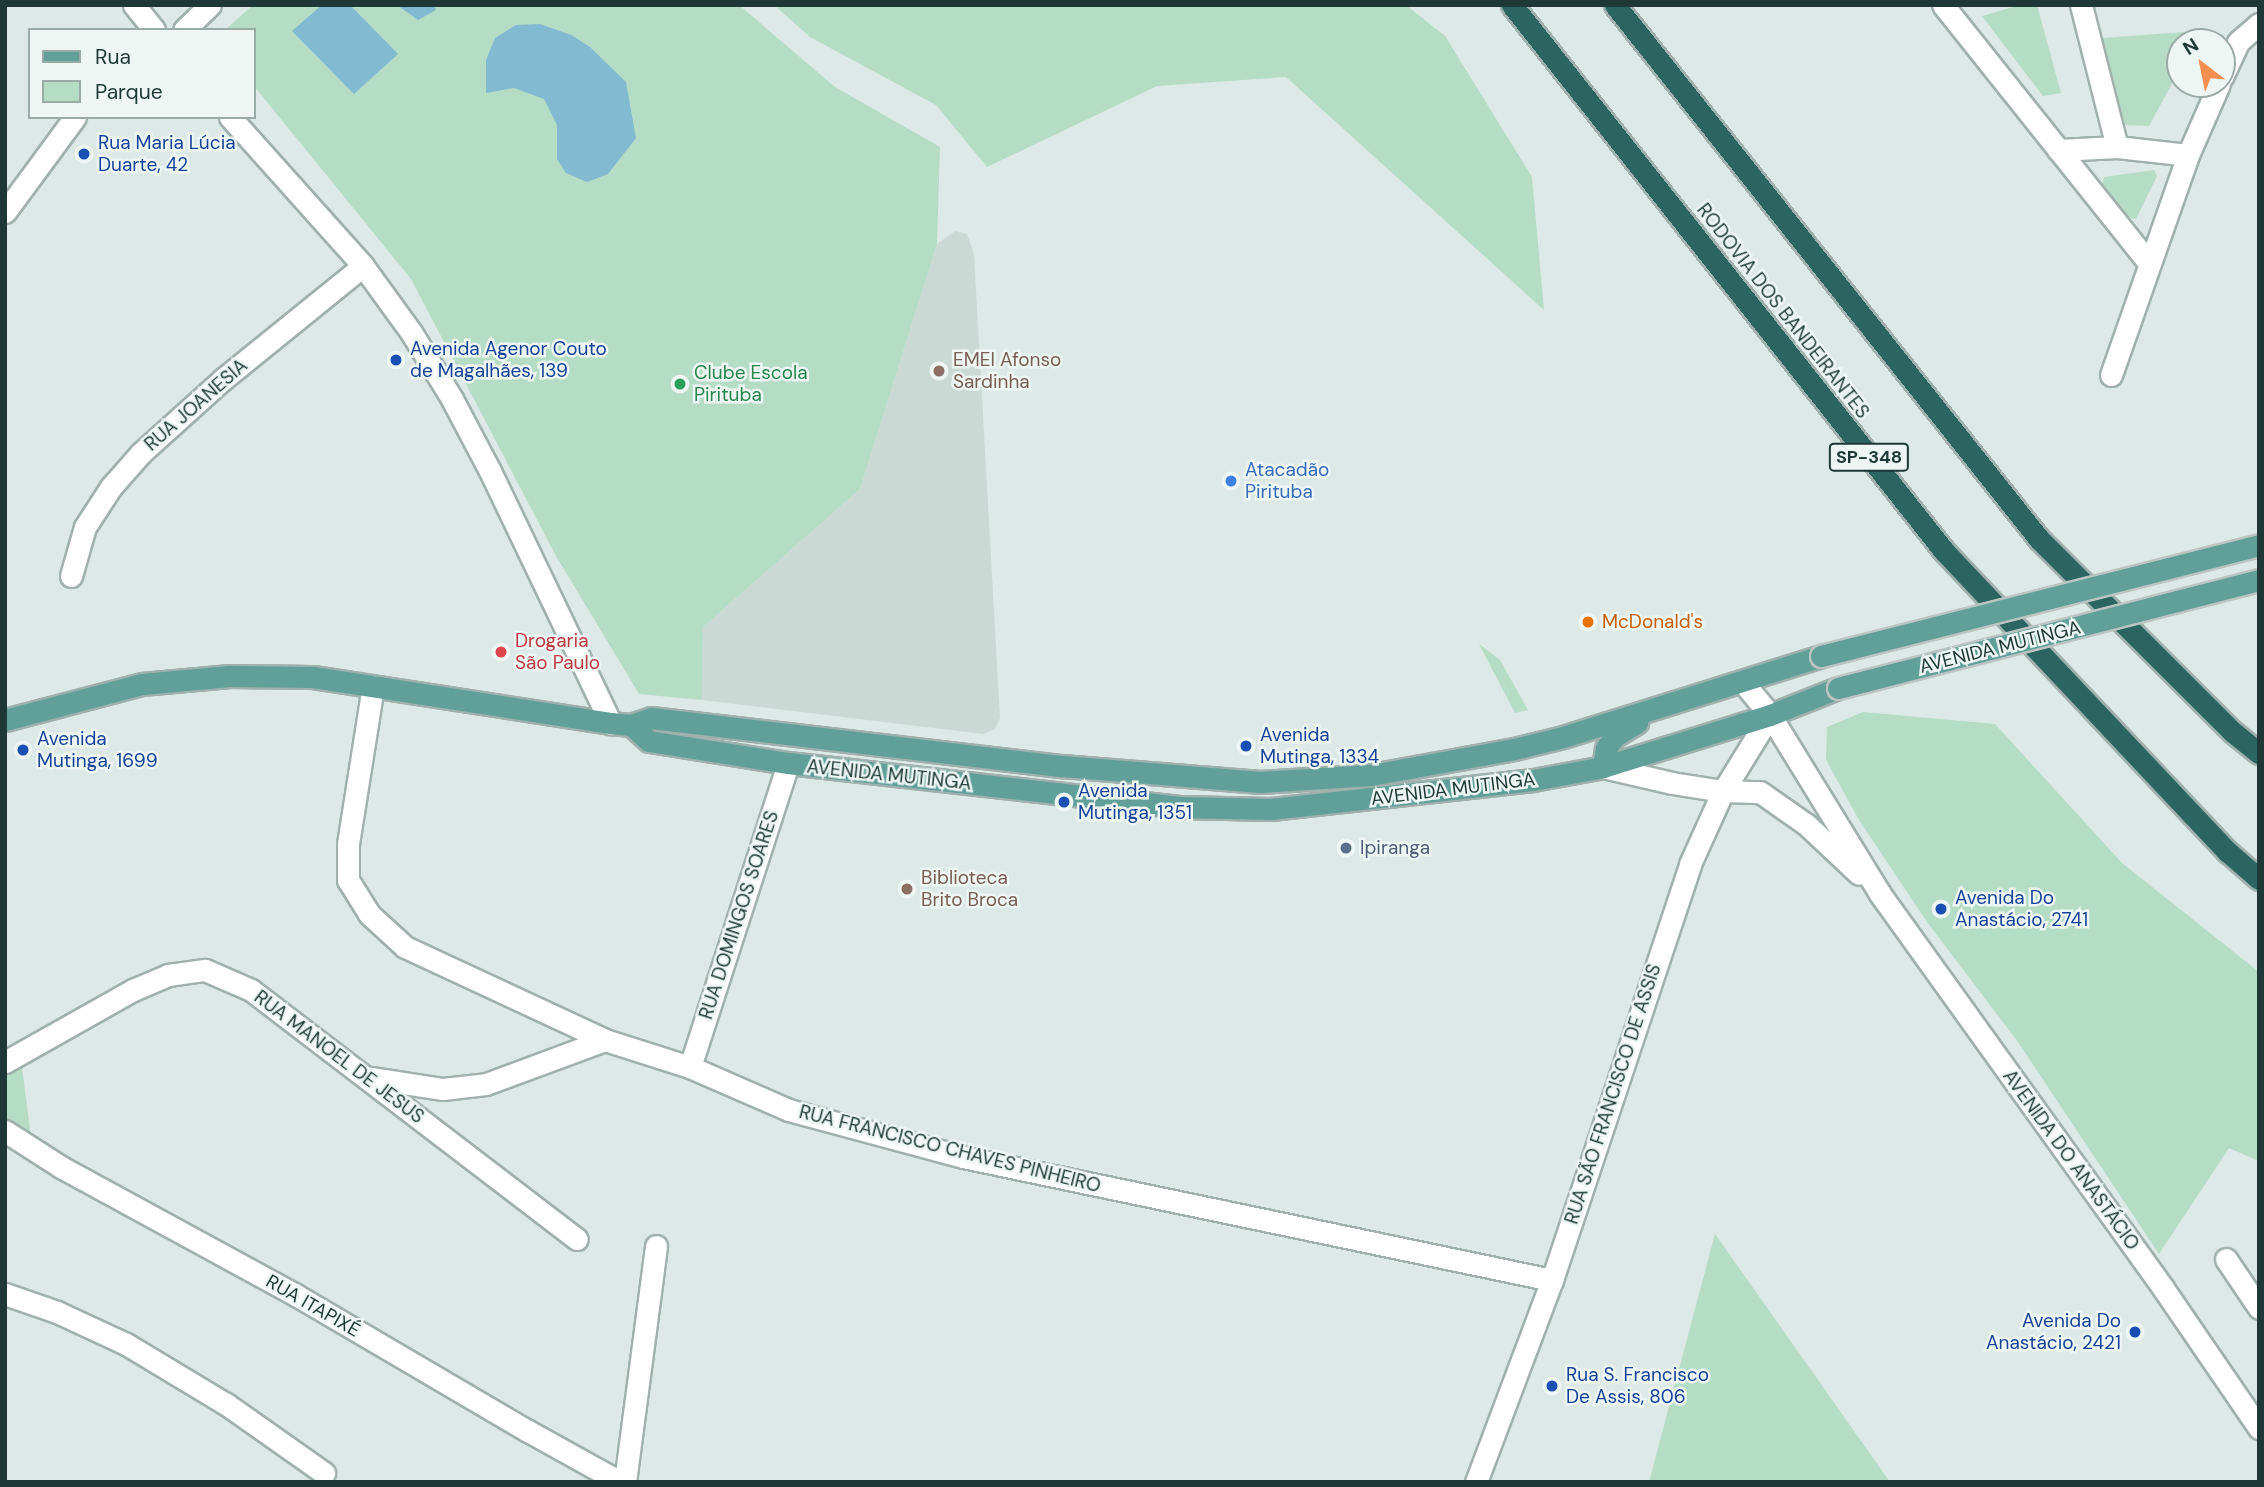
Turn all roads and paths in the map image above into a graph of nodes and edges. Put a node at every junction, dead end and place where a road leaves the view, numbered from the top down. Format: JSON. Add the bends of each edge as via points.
{"nodes":[{"id":1,"x":134,"y":5,"type":"edge"},
{"id":2,"x":210,"y":5,"type":"edge"},
{"id":3,"x":1513,"y":5,"type":"edge"},
{"id":4,"x":1615,"y":5,"type":"edge"},
{"id":5,"x":1943,"y":5,"type":"edge"},
{"id":6,"x":2081,"y":5,"type":"edge"},
{"id":7,"x":2259,"y":24,"type":"edge"},
{"id":8,"x":148,"y":27,"type":"edge"},
{"id":9,"x":186,"y":28,"type":"edge"},
{"id":10,"x":2236,"y":46,"type":"edge"},
{"id":11,"x":2213,"y":98,"type":"edge"},
{"id":12,"x":74,"y":119,"type":"edge"},
{"id":13,"x":232,"y":119,"type":"edge"},
{"id":14,"x":2117,"y":147,"type":"junction"},
{"id":15,"x":2058,"y":150,"type":"junction"},
{"id":16,"x":2188,"y":155,"type":"junction"},
{"id":17,"x":5,"y":212,"type":"edge"},
{"id":18,"x":2148,"y":262,"type":"junction"},
{"id":19,"x":363,"y":266,"type":"junction"},
{"id":20,"x":2111,"y":375,"type":"dead end"},
{"id":21,"x":2259,"y":545,"type":"edge"},
{"id":22,"x":71,"y":576,"type":"dead end"},
{"id":23,"x":2259,"y":580,"type":"edge"},
{"id":24,"x":1742,"y":681,"type":"junction"},
{"id":25,"x":373,"y":686,"type":"junction"},
{"id":26,"x":1672,"y":703,"type":"junction"},
{"id":27,"x":1770,"y":715,"type":"junction"},
{"id":28,"x":5,"y":720,"type":"edge"},
{"id":29,"x":621,"y":724,"type":"junction"},
{"id":30,"x":2259,"y":753,"type":"edge"},
{"id":31,"x":788,"y":763,"type":"junction"},
{"id":32,"x":1603,"y":767,"type":"junction"},
{"id":33,"x":1723,"y":791,"type":"junction"},
{"id":34,"x":2259,"y":878,"type":"edge"},
{"id":35,"x":1880,"y":894,"type":"junction"},
{"id":36,"x":605,"y":1040,"type":"junction"},
{"id":37,"x":5,"y":1062,"type":"edge"},
{"id":38,"x":690,"y":1067,"type":"junction"},
{"id":39,"x":368,"y":1078,"type":"junction"},
{"id":40,"x":5,"y":1131,"type":"edge"},
{"id":41,"x":577,"y":1239,"type":"dead end"},
{"id":42,"x":656,"y":1246,"type":"dead end"},
{"id":43,"x":2226,"y":1259,"type":"dead end"},
{"id":44,"x":1552,"y":1280,"type":"junction"},
{"id":45,"x":5,"y":1294,"type":"edge"},
{"id":46,"x":2259,"y":1308,"type":"edge"},
{"id":47,"x":2259,"y":1428,"type":"edge"},
{"id":48,"x":324,"y":1473,"type":"dead end"},
{"id":49,"x":623,"y":1482,"type":"edge"},
{"id":50,"x":1476,"y":1482,"type":"edge"}],
"edges":[{"from":1,"to":8,"type":"street"},
{"from":2,"to":9,"type":"street"},
{"from":3,"to":34,"type":"highway","name":"RODOVIA DOS BANDEIRANTES","number":"SP-348","via":[[1944,551],[2219,843]]},
{"from":4,"to":30,"type":"highway","via":[[2039,539]]},
{"from":5,"to":15,"type":"street"},
{"from":6,"to":14,"type":"street"},
{"from":7,"to":10,"type":"street"},
{"from":11,"to":16,"type":"street"},
{"from":12,"to":17,"type":"street"},
{"from":13,"to":19,"type":"street"},
{"from":14,"to":15,"type":"street"},
{"from":14,"to":16,"type":"street"},
{"from":15,"to":18,"type":"street"},
{"from":16,"to":18,"type":"street"},
{"from":18,"to":20,"type":"street"},
{"from":19,"to":22,"type":"street","name":"RUA JOANESIA","via":[[222,380],[141,453],[85,527]]},
{"from":19,"to":29,"type":"street","via":[[452,398],[593,684],[604,690]]},
{"from":21,"to":24,"type":"main road","name":"AVENIDA MUTINGA","bridge":true,"via":[[1821,656]]},
{"from":23,"to":27,"type":"main road","name":"AVENIDA MUTINGA","bridge":true,"via":[[1838,688]]},
{"from":24,"to":26,"type":"main road","name":"AVENIDA MUTINGA"},
{"from":24,"to":27,"type":"street","name":"AVENIDA DO ANASTÁCIO"},
{"from":25,"to":28,"type":"main road","name":"AVENIDA MUTINGA","via":[[299,677],[230,676],[142,684]]},
{"from":25,"to":29,"type":"main road","name":"AVENIDA MUTINGA"},
{"from":25,"to":36,"type":"street","name":"RUA FRANCISCO CHAVES PINHEIRO","via":[[348,844],[348,880],[369,914],[405,947]]},
{"from":26,"to":29,"type":"main road","name":"AVENIDA MUTINGA","via":[[1563,737],[1469,758],[1371,775],[1260,782],[1062,766],[651,718]]},
{"from":26,"to":32,"type":"main road","via":[[1615,736],[1605,748]]},
{"from":27,"to":32,"type":"main road","name":"AVENIDA MUTINGA"},
{"from":27,"to":33,"type":"street","name":"RUA SÃO FRANCISCO DE ASSIS"},
{"from":27,"to":35,"type":"street","name":"AVENIDA DO ANASTÁCIO"},
{"from":29,"to":31,"type":"main road","name":"AVENIDA MUTINGA","via":[[649,741]]},
{"from":31,"to":32,"type":"main road","name":"AVENIDA MUTINGA","via":[[1180,807],[1271,809],[1533,780]]},
{"from":31,"to":38,"type":"street","name":"RUA DOMINGOS SOARES"},
{"from":32,"to":33,"type":"street","name":"AVENIDA DO ANASTÁCIO"},
{"from":33,"to":35,"type":"street","name":"AVENIDA DO ANASTÁCIO","via":[[1759,792],[1773,799]]},
{"from":33,"to":44,"type":"street","name":"RUA SÃO FRANCISCO DE ASSIS","via":[[1690,864]]},
{"from":35,"to":47,"type":"street","name":"AVENIDA DO ANASTÁCIO"},
{"from":36,"to":38,"type":"street","name":"RUA FRANCISCO CHAVES PINHEIRO"},
{"from":36,"to":39,"type":"street","via":[[486,1084],[443,1088]]},
{"from":37,"to":39,"type":"street","name":"RUA MANOEL DE JESUS","via":[[133,990],[168,975],[205,970],[251,990]]},
{"from":38,"to":44,"type":"street","name":"RUA FRANCISCO CHAVES PINHEIRO","via":[[789,1110],[963,1157]]},
{"from":39,"to":41,"type":"street","name":"RUA MANOEL DE JESUS"},
{"from":40,"to":49,"type":"street","name":"RUA ITAPIXÉ","via":[[61,1167]]},
{"from":42,"to":49,"type":"street"},
{"from":43,"to":46,"type":"street"},
{"from":44,"to":50,"type":"street","name":"RUA SÃO FRANCISCO DE ASSIS"},
{"from":45,"to":48,"type":"street","via":[[126,1344],[226,1404]]}]}
